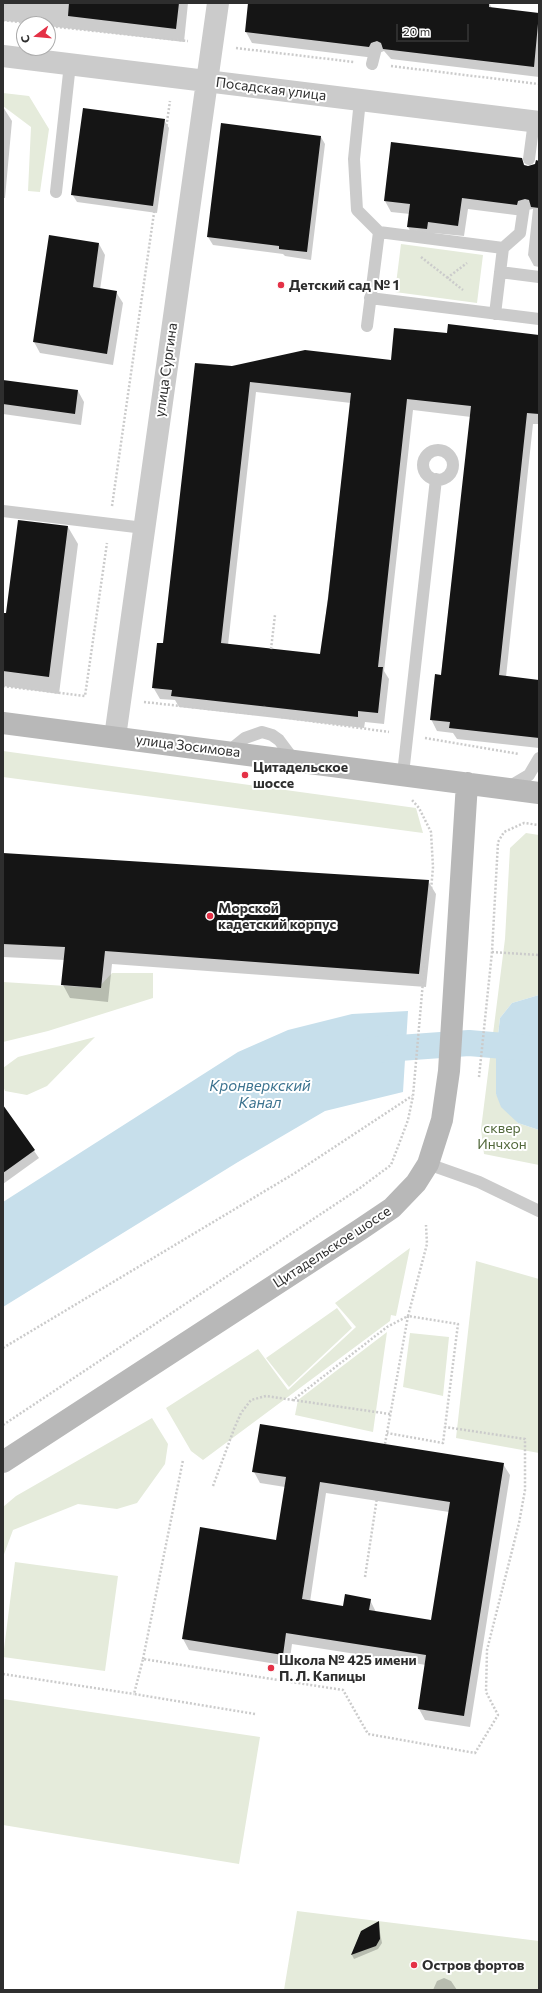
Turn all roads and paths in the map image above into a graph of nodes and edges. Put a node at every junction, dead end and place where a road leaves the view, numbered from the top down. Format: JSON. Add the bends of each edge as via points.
{"nodes":[{"id":1,"x":218,"y":3,"type":"edge"},
{"id":2,"x":3,"y":20,"type":"edge"},
{"id":3,"x":16,"y":22,"type":"edge"},
{"id":4,"x":56,"y":27,"type":"edge"},
{"id":5,"x":188,"y":42,"type":"dead end"},
{"id":6,"x":234,"y":48,"type":"dead end"},
{"id":7,"x":376,"y":48,"type":"dead end"},
{"id":8,"x":3,"y":56,"type":"edge"},
{"id":9,"x":70,"y":64,"type":"junction"},
{"id":10,"x":372,"y":64,"type":"junction"},
{"id":11,"x":207,"y":81,"type":"junction"},
{"id":12,"x":539,"y":84,"type":"edge"},
{"id":13,"x":360,"y":100,"type":"junction"},
{"id":14,"x":170,"y":101,"type":"dead end"},
{"id":15,"x":536,"y":122,"type":"edge"},
{"id":16,"x":529,"y":159,"type":"dead end"},
{"id":17,"x":56,"y":192,"type":"dead end"},
{"id":18,"x":524,"y":206,"type":"dead end"},
{"id":19,"x":379,"y":232,"type":"junction"},
{"id":20,"x":391,"y":234,"type":"junction"},
{"id":21,"x":503,"y":248,"type":"junction"},
{"id":22,"x":500,"y":272,"type":"junction"},
{"id":23,"x":539,"y":277,"type":"edge"},
{"id":24,"x":370,"y":298,"type":"junction"},
{"id":25,"x":491,"y":313,"type":"junction"},
{"id":26,"x":539,"y":319,"type":"edge"},
{"id":27,"x":367,"y":326,"type":"dead end"},
{"id":28,"x":436,"y":480,"type":"dead end"},
{"id":29,"x":3,"y":511,"type":"edge"},
{"id":30,"x":110,"y":523,"type":"junction"},
{"id":31,"x":144,"y":528,"type":"junction"},
{"id":32,"x":275,"y":615,"type":"dead end"},
{"id":33,"x":271,"y":649,"type":"dead end"},
{"id":34,"x":3,"y":686,"type":"edge"},
{"id":35,"x":139,"y":701,"type":"dead end"},
{"id":36,"x":272,"y":716,"type":"dead end"},
{"id":37,"x":279,"y":717,"type":"dead end"},
{"id":38,"x":3,"y":723,"type":"edge"},
{"id":39,"x":407,"y":735,"type":"junction"},
{"id":40,"x":115,"y":737,"type":"junction"},
{"id":41,"x":524,"y":755,"type":"dead end"},
{"id":42,"x":539,"y":758,"type":"edge"},
{"id":43,"x":403,"y":774,"type":"junction"},
{"id":44,"x":467,"y":783,"type":"junction"},
{"id":45,"x":506,"y":789,"type":"junction"},
{"id":46,"x":539,"y":793,"type":"edge"},
{"id":47,"x":539,"y":824,"type":"edge"},
{"id":48,"x":431,"y":832,"type":"dead end"},
{"id":49,"x":492,"y":952,"type":"junction"},
{"id":50,"x":539,"y":955,"type":"edge"},
{"id":51,"x":479,"y":1077,"type":"dead end"},
{"id":52,"x":412,"y":1096,"type":"junction"},
{"id":53,"x":428,"y":1164,"type":"junction"},
{"id":54,"x":539,"y":1211,"type":"edge"},
{"id":55,"x":426,"y":1225,"type":"dead end"},
{"id":56,"x":408,"y":1316,"type":"junction"},
{"id":57,"x":3,"y":1348,"type":"edge"},
{"id":58,"x":293,"y":1400,"type":"junction"},
{"id":59,"x":390,"y":1414,"type":"junction"},
{"id":60,"x":3,"y":1425,"type":"edge"},
{"id":61,"x":445,"y":1427,"type":"junction"},
{"id":62,"x":387,"y":1433,"type":"junction"},
{"id":63,"x":385,"y":1444,"type":"dead end"},
{"id":64,"x":183,"y":1460,"type":"dead end"},
{"id":65,"x":3,"y":1462,"type":"edge"},
{"id":66,"x":213,"y":1486,"type":"dead end"},
{"id":67,"x":378,"y":1491,"type":"dead end"},
{"id":68,"x":364,"y":1577,"type":"dead end"},
{"id":69,"x":144,"y":1658,"type":"junction"},
{"id":70,"x":3,"y":1674,"type":"edge"},
{"id":71,"x":134,"y":1694,"type":"junction"},
{"id":72,"x":255,"y":1714,"type":"dead end"}],
"edges":[{"from":1,"to":11,"type":"street","name":"улица Сургина"},
{"from":2,"to":3,"type":"path"},
{"from":4,"to":5,"type":"path"},
{"from":6,"to":10,"type":"path"},
{"from":7,"to":10,"type":"lane"},
{"from":8,"to":9,"type":"street","name":"Посадская улица"},
{"from":9,"to":11,"type":"street","name":"Посадская улица"},
{"from":9,"to":17,"type":"lane"},
{"from":10,"to":12,"type":"path"},
{"from":11,"to":13,"type":"street","name":"Посадская улица"},
{"from":11,"to":31,"type":"street","name":"улица Сургина"},
{"from":13,"to":15,"type":"street","name":"Посадская улица"},
{"from":13,"to":19,"type":"lane","via":[[354,159],[357,210]]},
{"from":14,"to":30,"type":"path"},
{"from":15,"to":16,"type":"lane"},
{"from":18,"to":21,"type":"lane","via":[[520,232]]},
{"from":19,"to":20,"type":"lane"},
{"from":19,"to":24,"type":"lane"},
{"from":20,"to":21,"type":"lane"},
{"from":20,"to":25,"type":"path"},
{"from":21,"to":22,"type":"lane"},
{"from":22,"to":23,"type":"lane"},
{"from":22,"to":25,"type":"lane"},
{"from":24,"to":25,"type":"lane"},
{"from":24,"to":27,"type":"lane"},
{"from":25,"to":26,"type":"lane"},
{"from":28,"to":39,"type":"lane"},
{"from":29,"to":30,"type":"lane"},
{"from":30,"to":31,"type":"lane"},
{"from":30,"to":34,"type":"path","via":[[85,696]]},
{"from":31,"to":40,"type":"street","name":"улица Сургина"},
{"from":32,"to":33,"type":"path"},
{"from":35,"to":36,"type":"path"},
{"from":37,"to":39,"type":"path"},
{"from":38,"to":40,"type":"street","name":"улица Зосимова"},
{"from":39,"to":41,"type":"path"},
{"from":39,"to":43,"type":"lane"},
{"from":40,"to":43,"type":"street","name":"улица Зосимова"},
{"from":42,"to":45,"type":"lane","via":[[529,775]]},
{"from":43,"to":44,"type":"street","name":"улица Зосимова"},
{"from":44,"to":45,"type":"street","name":"улица Зосимова"},
{"from":44,"to":53,"type":"street","name":"Цитадельское шоссе","via":[[449,1071],[442,1120]]},
{"from":45,"to":46,"type":"street","name":"улица Зосимова"},
{"from":47,"to":49,"type":"path","via":[[524,823],[504,832],[498,842]]},
{"from":48,"to":52,"type":"path","via":[[433,867]]},
{"from":49,"to":50,"type":"path"},
{"from":49,"to":51,"type":"path"},
{"from":52,"to":57,"type":"path","via":[[294,1173]]},
{"from":52,"to":60,"type":"path","via":[[408,1120],[391,1165]]},
{"from":53,"to":54,"type":"lane","via":[[479,1182]]},
{"from":53,"to":65,"type":"street","name":"Цитадельское шоссе","via":[[416,1183],[392,1208]]},
{"from":55,"to":56,"type":"path","via":[[427,1244]]},
{"from":56,"to":58,"type":"path","via":[[387,1327]]},
{"from":56,"to":59,"type":"path"},
{"from":56,"to":61,"type":"path","via":[[458,1324]]},
{"from":58,"to":59,"type":"path"},
{"from":58,"to":66,"type":"path","via":[[266,1396],[251,1400],[234,1428]]},
{"from":59,"to":62,"type":"path"},
{"from":61,"to":62,"type":"path","via":[[443,1443]]},
{"from":61,"to":69,"type":"path","via":[[525,1439],[525,1490],[487,1650],[486,1692],[498,1715],[475,1753],[368,1734],[342,1690]]},
{"from":62,"to":63,"type":"path"},
{"from":64,"to":69,"type":"path"},
{"from":67,"to":68,"type":"path"},
{"from":69,"to":71,"type":"path"},
{"from":70,"to":71,"type":"path"},
{"from":71,"to":72,"type":"path"}]}
